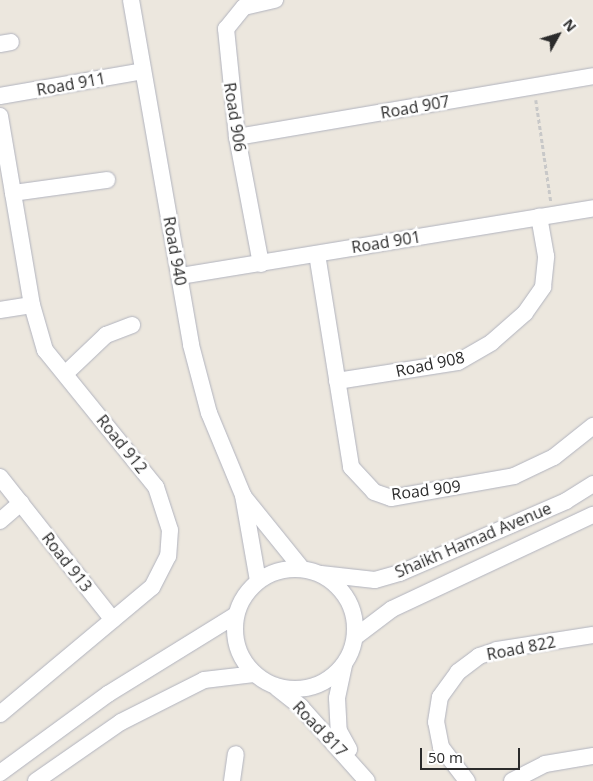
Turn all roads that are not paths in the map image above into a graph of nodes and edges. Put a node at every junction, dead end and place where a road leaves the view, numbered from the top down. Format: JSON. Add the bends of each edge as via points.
{"nodes":[{"id":1,"x":131,"y":0,"type":"edge"},
{"id":2,"x":275,"y":0,"type":"edge"},
{"id":3,"x":143,"y":71,"type":"junction"},
{"id":4,"x":593,"y":76,"type":"edge"},
{"id":5,"x":0,"y":96,"type":"edge"},
{"id":6,"x":0,"y":116,"type":"edge"},
{"id":7,"x":237,"y":137,"type":"junction"},
{"id":8,"x":107,"y":180,"type":"dead end"},
{"id":9,"x":13,"y":193,"type":"junction"},
{"id":10,"x":593,"y":208,"type":"edge"},
{"id":11,"x":546,"y":216,"type":"junction"},
{"id":12,"x":316,"y":254,"type":"junction"},
{"id":13,"x":261,"y":264,"type":"junction"},
{"id":14,"x":180,"y":276,"type":"junction"},
{"id":15,"x":32,"y":305,"type":"junction"},
{"id":16,"x":0,"y":310,"type":"edge"},
{"id":17,"x":132,"y":325,"type":"dead end"},
{"id":18,"x":65,"y":374,"type":"junction"},
{"id":19,"x":337,"y":381,"type":"junction"},
{"id":20,"x":593,"y":426,"type":"edge"},
{"id":21,"x":0,"y":477,"type":"edge"},
{"id":22,"x":593,"y":484,"type":"edge"},
{"id":23,"x":243,"y":495,"type":"junction"},
{"id":24,"x":21,"y":503,"type":"junction"},
{"id":25,"x":593,"y":515,"type":"edge"},
{"id":26,"x":0,"y":521,"type":"edge"},
{"id":27,"x":310,"y":571,"type":"junction"},
{"id":28,"x":258,"y":581,"type":"junction"},
{"id":29,"x":236,"y":615,"type":"junction"},
{"id":30,"x":112,"y":620,"type":"junction"},
{"id":31,"x":593,"y":635,"type":"edge"},
{"id":32,"x":355,"y":637,"type":"junction"},
{"id":33,"x":344,"y":665,"type":"junction"},
{"id":34,"x":254,"y":674,"type":"junction"},
{"id":35,"x":272,"y":685,"type":"junction"},
{"id":36,"x":0,"y":714,"type":"edge"},
{"id":37,"x":236,"y":754,"type":"dead end"},
{"id":38,"x":593,"y":756,"type":"edge"},
{"id":39,"x":0,"y":773,"type":"edge"},
{"id":40,"x":366,"y":779,"type":"edge"},
{"id":41,"x":36,"y":781,"type":"edge"},
{"id":42,"x":232,"y":781,"type":"edge"},
{"id":43,"x":467,"y":781,"type":"edge"},
{"id":44,"x":512,"y":781,"type":"edge"}],
"edges":[{"from":1,"to":3,"type":"street","name":"Road 940"},
{"from":2,"to":7,"type":"street","name":"Road 906","via":[[244,7],[226,29]]},
{"from":3,"to":5,"type":"street","name":"Road 911"},
{"from":3,"to":14,"type":"street","name":"Road 940"},
{"from":4,"to":7,"type":"street","name":"Road 907"},
{"from":6,"to":9,"type":"street","name":"Road 912"},
{"from":7,"to":13,"type":"street","name":"Road 906"},
{"from":8,"to":9,"type":"street"},
{"from":9,"to":15,"type":"street","name":"Road 912"},
{"from":10,"to":11,"type":"street","name":"Road 901"},
{"from":11,"to":12,"type":"street","name":"Road 901"},
{"from":11,"to":19,"type":"street","name":"Road 908","via":[[543,286],[533,305],[492,342],[458,362]]},
{"from":12,"to":13,"type":"street","name":"Road 901"},
{"from":12,"to":19,"type":"street","name":"Road 909"},
{"from":13,"to":14,"type":"street","name":"Road 901"},
{"from":14,"to":23,"type":"street","name":"Road 940","via":[[191,345],[209,413]]},
{"from":15,"to":16,"type":"street"},
{"from":15,"to":18,"type":"street","name":"Road 912","via":[[45,350]]},
{"from":17,"to":18,"type":"street","via":[[106,335]]},
{"from":18,"to":30,"type":"street","name":"Road 912","via":[[156,487],[170,530],[168,556],[159,577]]},
{"from":19,"to":20,"type":"street","name":"Road 909","via":[[351,467],[374,492],[390,498],[514,476],[554,457]]},
{"from":21,"to":24,"type":"street","name":"Road 913"},
{"from":22,"to":27,"type":"street","name":"Shaikh Hamad Avenue","via":[[566,500],[400,574],[375,580]]},
{"from":23,"to":27,"type":"street","name":"Road 940"},
{"from":23,"to":28,"type":"street","name":"Road 940"},
{"from":24,"to":26,"type":"street"},
{"from":24,"to":30,"type":"street","name":"Road 913"},
{"from":25,"to":32,"type":"street","name":"Shaikh Hamad Avenue","via":[[392,610]]},
{"from":27,"to":28,"type":"street","via":[[287,569]]},
{"from":27,"to":32,"type":"street","via":[[347,599]]},
{"from":28,"to":29,"type":"street"},
{"from":29,"to":34,"type":"street","via":[[238,647]]},
{"from":29,"to":39,"type":"street","via":[[108,694]]},
{"from":30,"to":36,"type":"street","name":"Road 912"},
{"from":31,"to":43,"type":"street","name":"Road 822","via":[[497,650],[479,656],[458,672],[440,697],[436,722],[441,747]]},
{"from":32,"to":33,"type":"street"},
{"from":33,"to":35,"type":"street","via":[[312,687]]},
{"from":33,"to":40,"type":"street","name":"Road 817","via":[[337,698],[339,731]]},
{"from":34,"to":35,"type":"street"},
{"from":34,"to":41,"type":"street","via":[[204,680],[121,722]]},
{"from":35,"to":40,"type":"street","name":"Road 817","via":[[301,706]]},
{"from":37,"to":42,"type":"street"},
{"from":38,"to":44,"type":"street","via":[[545,764]]}]}
